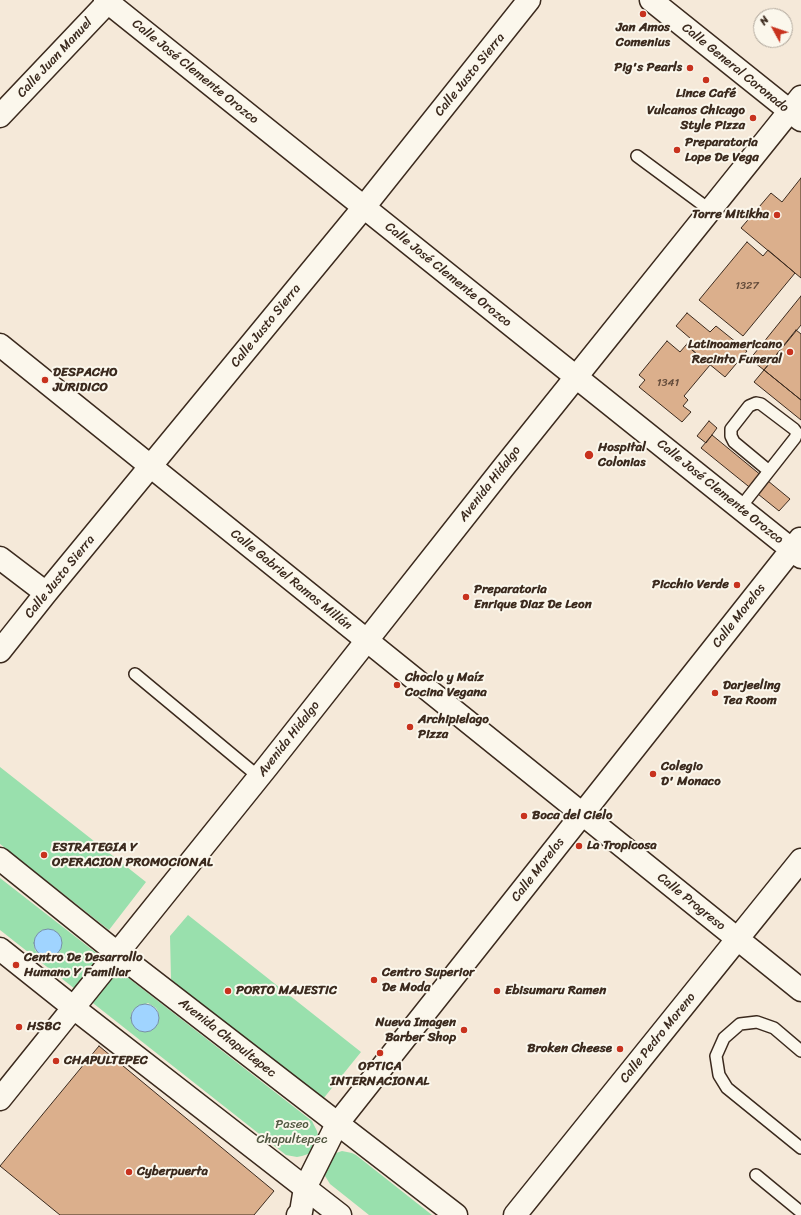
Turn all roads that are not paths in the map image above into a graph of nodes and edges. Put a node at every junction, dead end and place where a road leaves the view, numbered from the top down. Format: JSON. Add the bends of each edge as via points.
{"nodes":[{"id":1,"x":529,"y":0,"type":"edge"},
{"id":2,"x":651,"y":0,"type":"edge"},
{"id":3,"x":108,"y":1,"type":"edge"},
{"id":4,"x":797,"y":109,"type":"edge"},
{"id":5,"x":0,"y":116,"type":"edge"},
{"id":6,"x":637,"y":156,"type":"dead end"},
{"id":7,"x":364,"y":207,"type":"junction"},
{"id":8,"x":710,"y":210,"type":"junction"},
{"id":9,"x":0,"y":345,"type":"edge"},
{"id":10,"x":576,"y":376,"type":"junction"},
{"id":11,"x":150,"y":467,"type":"junction"},
{"id":12,"x":769,"y":471,"type":"junction"},
{"id":13,"x":740,"y":508,"type":"junction"},
{"id":14,"x":798,"y":548,"type":"edge"},
{"id":15,"x":0,"y":558,"type":"edge"},
{"id":16,"x":46,"y":593,"type":"junction"},
{"id":17,"x":366,"y":640,"type":"junction"},
{"id":18,"x":0,"y":651,"type":"edge"},
{"id":19,"x":135,"y":674,"type":"dead end"},
{"id":20,"x":259,"y":777,"type":"junction"},
{"id":21,"x":582,"y":814,"type":"junction"},
{"id":22,"x":0,"y":859,"type":"edge"},
{"id":23,"x":801,"y":860,"type":"edge"},
{"id":24,"x":738,"y":939,"type":"junction"},
{"id":25,"x":0,"y":949,"type":"edge"},
{"id":26,"x":117,"y":953,"type":"junction"},
{"id":27,"x":801,"y":990,"type":"edge"},
{"id":28,"x":73,"y":1008,"type":"junction"},
{"id":29,"x":801,"y":1051,"type":"edge"},
{"id":30,"x":0,"y":1099,"type":"edge"},
{"id":31,"x":337,"y":1124,"type":"junction"},
{"id":32,"x":801,"y":1148,"type":"edge"},
{"id":33,"x":756,"y":1175,"type":"dead end"},
{"id":34,"x":305,"y":1188,"type":"junction"},
{"id":35,"x":801,"y":1212,"type":"edge"},
{"id":36,"x":298,"y":1215,"type":"edge"},
{"id":37,"x":340,"y":1215,"type":"edge"},
{"id":38,"x":456,"y":1215,"type":"edge"},
{"id":39,"x":515,"y":1215,"type":"edge"}],
"edges":[{"from":1,"to":7,"type":"street","name":"Calle Justo Sierra"},
{"from":2,"to":4,"type":"street","name":"Calle General Coronado"},
{"from":3,"to":5,"type":"street","name":"Calle Juan Manuel"},
{"from":3,"to":7,"type":"street","name":"Calle José Clemente Orozco"},
{"from":4,"to":8,"type":"street","name":"Avenida Hidalgo"},
{"from":6,"to":8,"type":"lane"},
{"from":7,"to":10,"type":"street","name":"Calle José Clemente Orozco"},
{"from":7,"to":11,"type":"street","name":"Calle Justo Sierra"},
{"from":8,"to":10,"type":"street","name":"Avenida Hidalgo"},
{"from":9,"to":11,"type":"street","name":"Calle Gabriel Ramos Millán"},
{"from":10,"to":13,"type":"street","name":"Calle José Clemente Orozco"},
{"from":10,"to":17,"type":"street","name":"Avenida Hidalgo"},
{"from":11,"to":16,"type":"street","name":"Calle Justo Sierra"},
{"from":11,"to":17,"type":"street","name":"Calle Gabriel Ramos Millán"},
{"from":12,"to":12,"type":"lane","via":[[797,433],[767,408],[756,403],[749,406],[731,429],[731,436],[734,442]]},
{"from":12,"to":13,"type":"lane"},
{"from":13,"to":14,"type":"street","name":"Calle José Clemente Orozco"},
{"from":14,"to":21,"type":"street","name":"Calle Morelos"},
{"from":15,"to":16,"type":"street"},
{"from":16,"to":18,"type":"street","name":"Calle Justo Sierra"},
{"from":17,"to":20,"type":"street","name":"Avenida Hidalgo"},
{"from":17,"to":21,"type":"street","name":"Calle Gabriel Ramos Millán"},
{"from":19,"to":20,"type":"lane"},
{"from":20,"to":26,"type":"street","name":"Avenida Hidalgo"},
{"from":21,"to":24,"type":"street","name":"Calle Progreso"},
{"from":21,"to":31,"type":"street","name":"Calle Morelos"},
{"from":22,"to":26,"type":"street","name":"Avenida Chapultepec"},
{"from":23,"to":24,"type":"street","name":"Calle Pedro Moreno"},
{"from":24,"to":27,"type":"street","name":"Calle Progreso"},
{"from":24,"to":39,"type":"street","name":"Calle Pedro Moreno"},
{"from":25,"to":28,"type":"street"},
{"from":26,"to":28,"type":"street","name":"Avenida Hidalgo"},
{"from":26,"to":31,"type":"street","name":"Avenida Chapultepec"},
{"from":28,"to":30,"type":"street","name":"Avenida Hidalgo"},
{"from":28,"to":34,"type":"street"},
{"from":29,"to":32,"type":"lane","via":[[774,1028],[757,1022],[740,1024],[724,1038],[716,1056],[719,1075],[727,1088]]},
{"from":31,"to":34,"type":"street","name":"Calle Morelos"},
{"from":31,"to":38,"type":"street","name":"Avenida Chapultepec"},
{"from":33,"to":35,"type":"lane"},
{"from":34,"to":36,"type":"street","name":"Calle Morelos","via":[[301,1212]]},
{"from":34,"to":37,"type":"street"}]}
